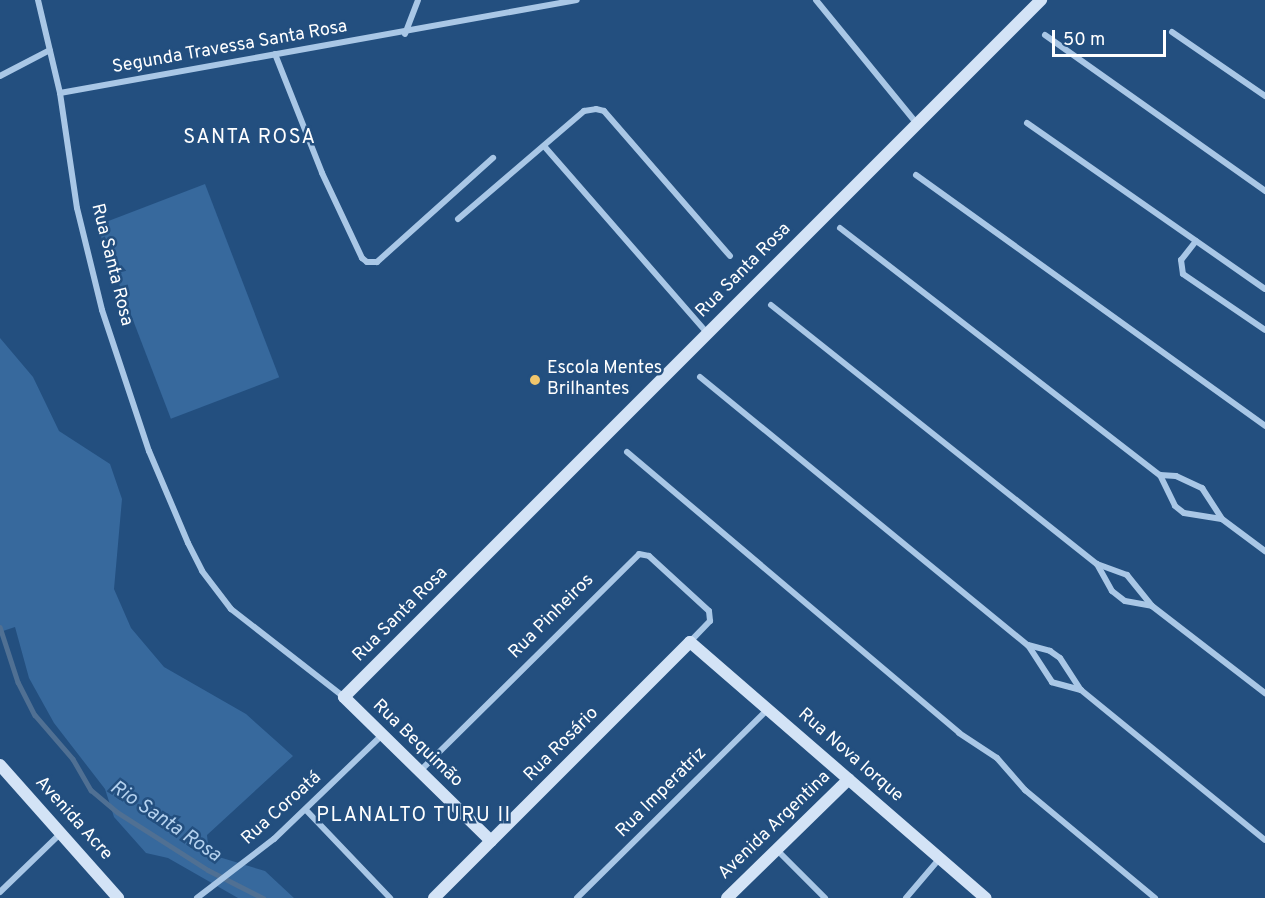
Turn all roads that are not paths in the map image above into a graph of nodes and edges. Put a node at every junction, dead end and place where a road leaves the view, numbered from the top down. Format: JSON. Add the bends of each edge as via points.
{"nodes":[{"id":1,"x":38,"y":0,"type":"edge"},
{"id":2,"x":418,"y":0,"type":"edge"},
{"id":3,"x":577,"y":0,"type":"edge"},
{"id":4,"x":816,"y":0,"type":"edge"},
{"id":5,"x":1041,"y":0,"type":"edge"},
{"id":6,"x":1172,"y":32,"type":"dead end"},
{"id":7,"x":405,"y":34,"type":"junction"},
{"id":8,"x":1045,"y":35,"type":"dead end"},
{"id":9,"x":50,"y":51,"type":"junction"},
{"id":10,"x":275,"y":54,"type":"junction"},
{"id":11,"x":0,"y":76,"type":"edge"},
{"id":12,"x":60,"y":93,"type":"junction"},
{"id":13,"x":1265,"y":96,"type":"edge"},
{"id":14,"x":1027,"y":123,"type":"dead end"},
{"id":15,"x":917,"y":124,"type":"junction"},
{"id":16,"x":543,"y":146,"type":"junction"},
{"id":17,"x":493,"y":158,"type":"dead end"},
{"id":18,"x":916,"y":175,"type":"dead end"},
{"id":19,"x":1265,"y":191,"type":"edge"},
{"id":20,"x":458,"y":219,"type":"dead end"},
{"id":21,"x":840,"y":228,"type":"dead end"},
{"id":22,"x":1196,"y":240,"type":"junction"},
{"id":23,"x":730,"y":256,"type":"dead end"},
{"id":24,"x":1265,"y":289,"type":"edge"},
{"id":25,"x":771,"y":305,"type":"dead end"},
{"id":26,"x":1265,"y":330,"type":"edge"},
{"id":27,"x":707,"y":333,"type":"junction"},
{"id":28,"x":700,"y":377,"type":"dead end"},
{"id":29,"x":1265,"y":426,"type":"edge"},
{"id":30,"x":627,"y":452,"type":"dead end"},
{"id":31,"x":1160,"y":475,"type":"junction"},
{"id":32,"x":1222,"y":519,"type":"junction"},
{"id":33,"x":1265,"y":551,"type":"edge"},
{"id":34,"x":1097,"y":564,"type":"junction"},
{"id":35,"x":1152,"y":606,"type":"junction"},
{"id":36,"x":711,"y":615,"type":"joint"},
{"id":37,"x":690,"y":642,"type":"junction"},
{"id":38,"x":1028,"y":645,"type":"junction"},
{"id":39,"x":1081,"y":690,"type":"junction"},
{"id":40,"x":1265,"y":693,"type":"edge"},
{"id":41,"x":344,"y":698,"type":"junction"},
{"id":42,"x":768,"y":709,"type":"junction"},
{"id":43,"x":382,"y":735,"type":"junction"},
{"id":44,"x":0,"y":765,"type":"edge"},
{"id":45,"x":420,"y":771,"type":"junction"},
{"id":46,"x":849,"y":779,"type":"junction"},
{"id":47,"x":306,"y":810,"type":"junction"},
{"id":48,"x":61,"y":833,"type":"junction"},
{"id":49,"x":1265,"y":840,"type":"edge"},
{"id":50,"x":491,"y":841,"type":"junction"},
{"id":51,"x":777,"y":849,"type":"junction"},
{"id":52,"x":940,"y":858,"type":"junction"},
{"id":53,"x":0,"y":892,"type":"edge"},
{"id":54,"x":118,"y":898,"type":"edge"},
{"id":55,"x":197,"y":898,"type":"edge"},
{"id":56,"x":390,"y":898,"type":"edge"},
{"id":57,"x":434,"y":898,"type":"edge"},
{"id":58,"x":577,"y":898,"type":"edge"},
{"id":59,"x":727,"y":898,"type":"edge"},
{"id":60,"x":825,"y":898,"type":"edge"},
{"id":61,"x":906,"y":898,"type":"edge"},
{"id":62,"x":986,"y":898,"type":"edge"},
{"id":63,"x":1155,"y":898,"type":"edge"}],
"edges":[{"from":1,"to":9,"type":"street","name":"Rua Santa Rosa"},
{"from":2,"to":7,"type":"street"},
{"from":3,"to":7,"type":"street","name":"Segunda Travessa Santa Rosa"},
{"from":4,"to":15,"type":"street"},
{"from":5,"to":15,"type":"street","name":"Rua Santa Rosa"},
{"from":6,"to":13,"type":"street"},
{"from":7,"to":10,"type":"street","name":"Segunda Travessa Santa Rosa"},
{"from":8,"to":19,"type":"street"},
{"from":9,"to":11,"type":"street"},
{"from":9,"to":12,"type":"street","name":"Rua Santa Rosa"},
{"from":10,"to":12,"type":"street","name":"Segunda Travessa Santa Rosa"},
{"from":10,"to":17,"type":"street","via":[[362,258],[373,264]]},
{"from":12,"to":41,"type":"street","name":"Rua Santa Rosa","via":[[77,208],[102,310],[148,451],[201,571],[231,609]]},
{"from":14,"to":22,"type":"street"},
{"from":15,"to":27,"type":"street","name":"Rua Santa Rosa"},
{"from":16,"to":20,"type":"street"},
{"from":16,"to":23,"type":"street","via":[[584,111],[603,111]]},
{"from":16,"to":27,"type":"street"},
{"from":18,"to":29,"type":"street"},
{"from":21,"to":31,"type":"street"},
{"from":22,"to":24,"type":"street"},
{"from":22,"to":26,"type":"street","via":[[1181,260],[1183,274]]},
{"from":25,"to":34,"type":"street"},
{"from":27,"to":41,"type":"street","name":"Rua Santa Rosa"},
{"from":28,"to":38,"type":"street"},
{"from":30,"to":63,"type":"street","via":[[959,733],[997,758],[1025,790]]},
{"from":31,"to":32,"type":"street","via":[[1176,476],[1202,488]]},
{"from":31,"to":32,"type":"street","via":[[1175,506],[1184,513]]},
{"from":32,"to":33,"type":"street"},
{"from":34,"to":35,"type":"street","via":[[1127,575]]},
{"from":34,"to":35,"type":"street","via":[[1112,591],[1125,601]]},
{"from":35,"to":40,"type":"street"},
{"from":36,"to":37,"type":"street","name":"Rua Rosário"},
{"from":36,"to":45,"type":"street","name":"Rua Pinheiros","via":[[650,556],[639,554]]},
{"from":37,"to":42,"type":"street","name":"Rua Nova Iorque"},
{"from":37,"to":50,"type":"street","name":"Rua Rosário"},
{"from":38,"to":39,"type":"street","via":[[1060,658]]},
{"from":38,"to":39,"type":"street","via":[[1052,682]]},
{"from":39,"to":49,"type":"street"},
{"from":41,"to":43,"type":"street","name":"Rua Bequimão"},
{"from":42,"to":46,"type":"street","name":"Rua Nova Iorque"},
{"from":42,"to":58,"type":"street","name":"Rua Imperatriz"},
{"from":43,"to":45,"type":"street","name":"Rua Bequimão"},
{"from":43,"to":47,"type":"street","name":"Rua Coroatá"},
{"from":44,"to":48,"type":"street","name":"Avenida Acre"},
{"from":45,"to":50,"type":"street","name":"Rua Bequimão"},
{"from":46,"to":51,"type":"street","name":"Avenida Argentina"},
{"from":46,"to":52,"type":"street","name":"Rua Nova Iorque"},
{"from":47,"to":55,"type":"street","name":"Rua Coroatá"},
{"from":47,"to":56,"type":"street"},
{"from":48,"to":53,"type":"street"},
{"from":48,"to":54,"type":"street","name":"Avenida Acre"},
{"from":50,"to":57,"type":"street","name":"Rua Rosário"},
{"from":51,"to":59,"type":"street","name":"Avenida Argentina"},
{"from":51,"to":60,"type":"street"},
{"from":52,"to":61,"type":"street"},
{"from":52,"to":62,"type":"street","name":"Rua Nova Iorque"}]}
